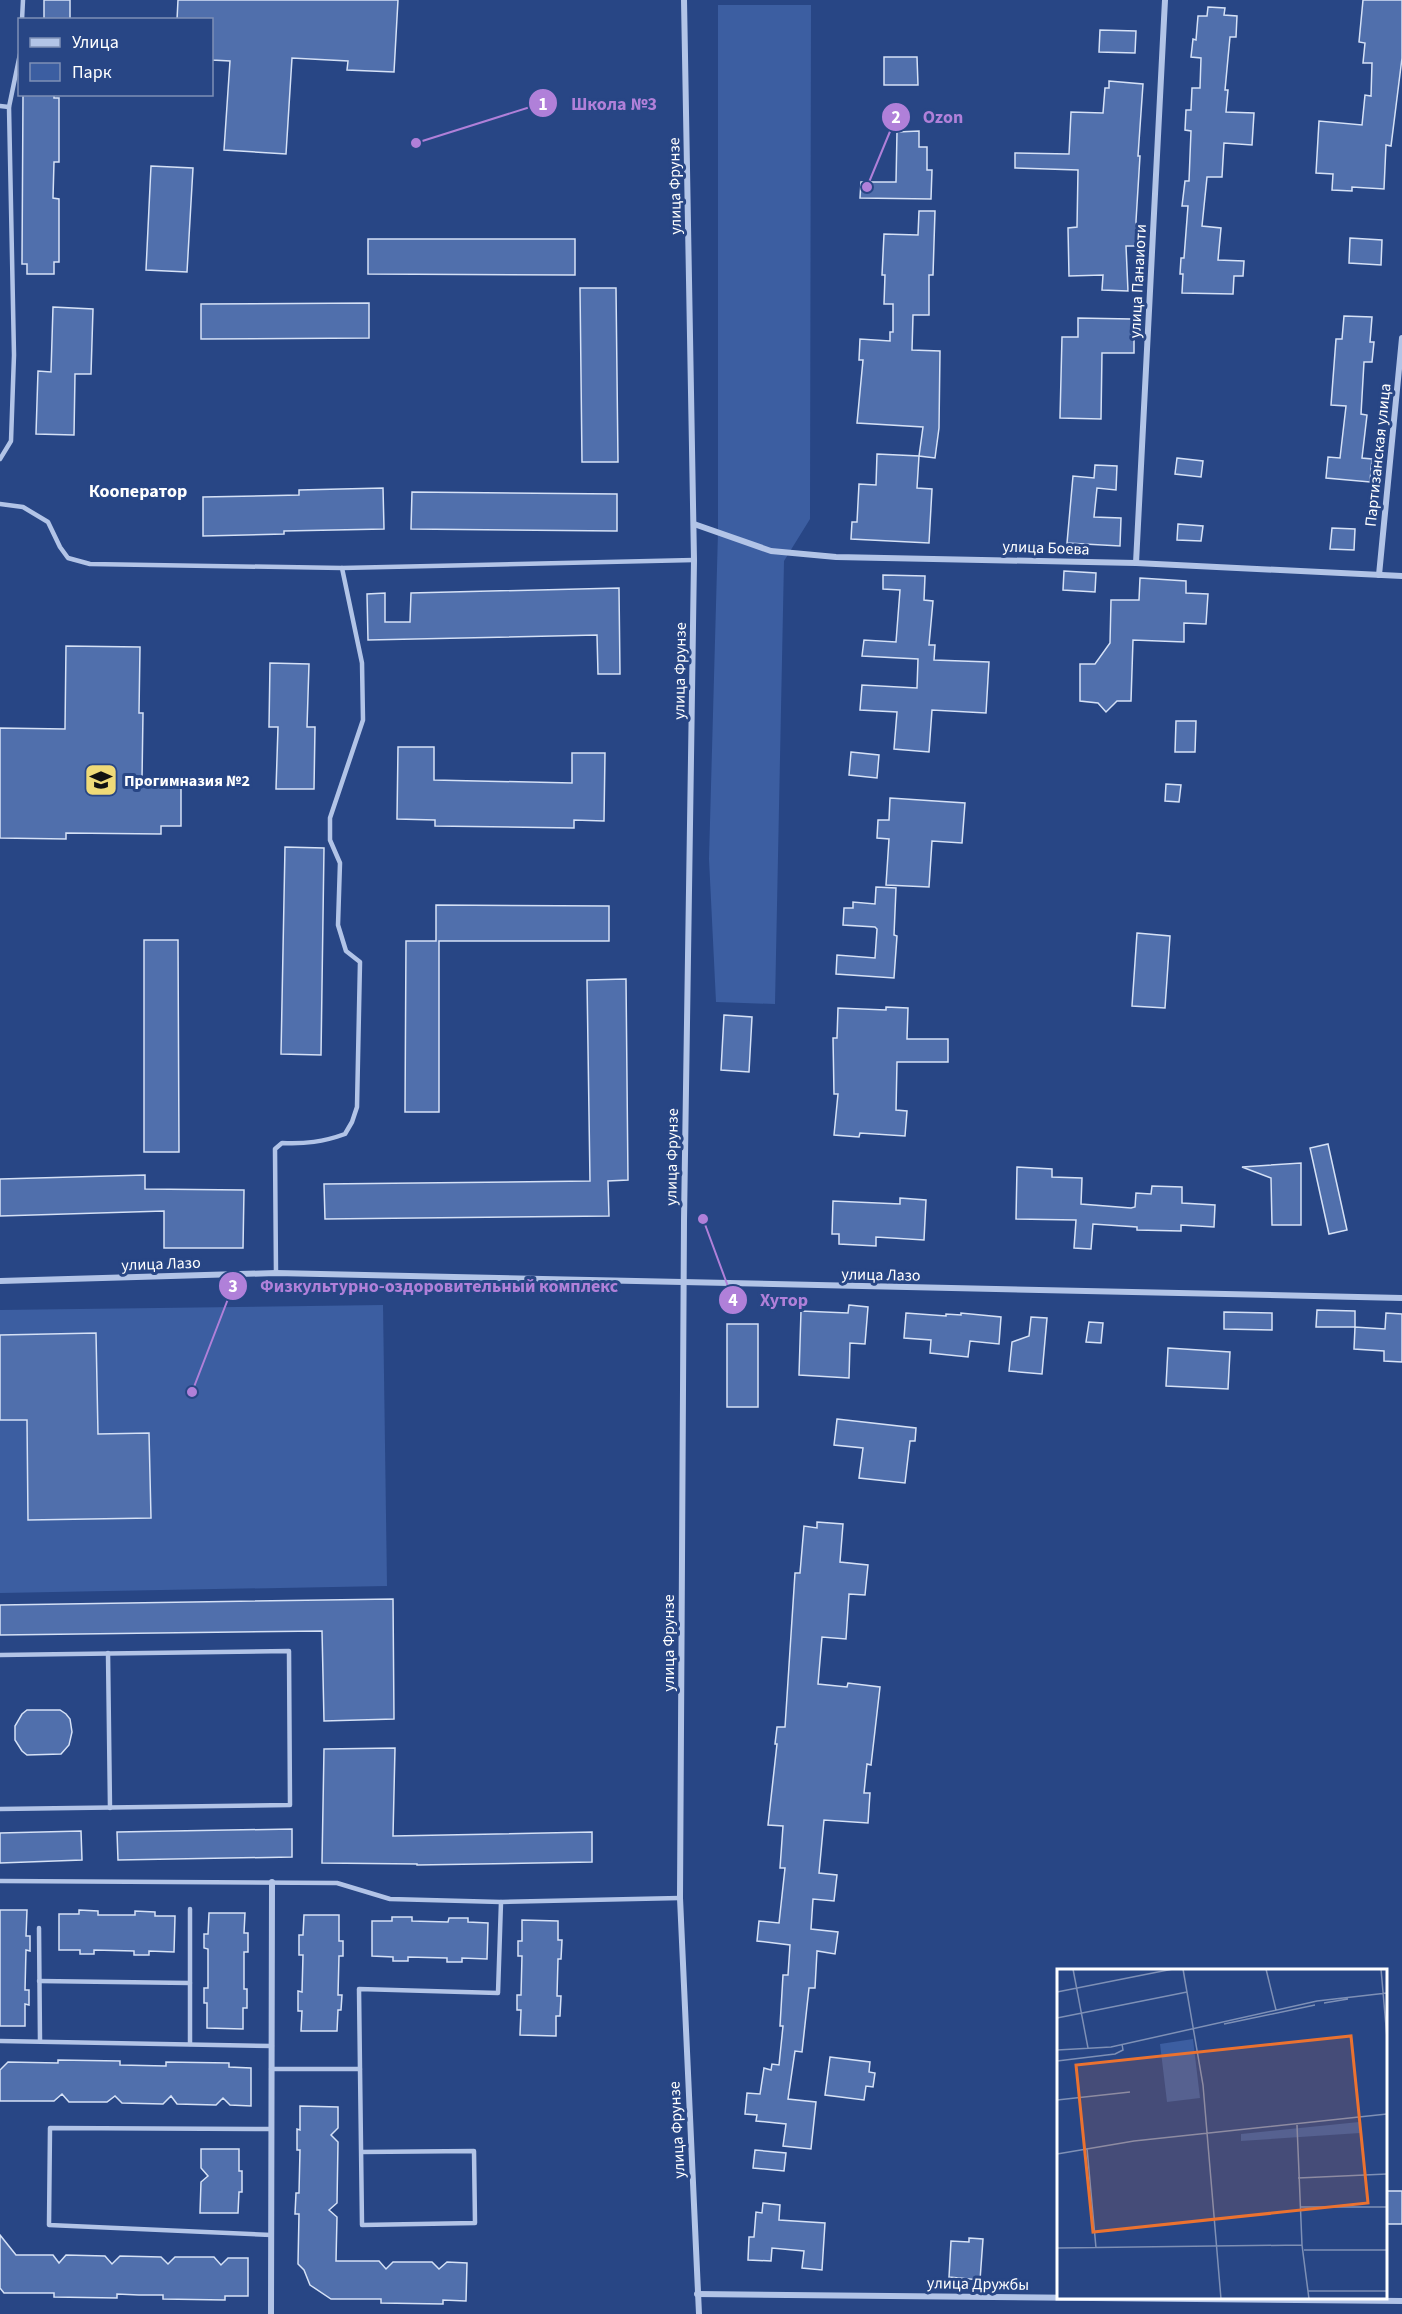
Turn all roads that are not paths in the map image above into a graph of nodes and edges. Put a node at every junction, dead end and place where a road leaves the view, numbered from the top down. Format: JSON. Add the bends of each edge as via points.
{"nodes":[{"id":1,"x":23,"y":0,"type":"edge"},
{"id":2,"x":684,"y":0,"type":"edge"},
{"id":3,"x":1165,"y":0,"type":"edge"},
{"id":4,"x":22,"y":18,"type":"edge"},
{"id":5,"x":18,"y":63,"type":"edge"},
{"id":6,"x":0,"y":106,"type":"edge"},
{"id":7,"x":9,"y":106,"type":"junction"},
{"id":8,"x":1402,"y":338,"type":"edge"},
{"id":9,"x":0,"y":459,"type":"edge"},
{"id":10,"x":0,"y":504,"type":"edge"},
{"id":11,"x":694,"y":524,"type":"junction"},
{"id":12,"x":694,"y":560,"type":"junction"},
{"id":13,"x":1136,"y":563,"type":"junction"},
{"id":14,"x":342,"y":568,"type":"junction"},
{"id":15,"x":1379,"y":575,"type":"junction"},
{"id":16,"x":1402,"y":576,"type":"edge"},
{"id":17,"x":276,"y":1273,"type":"junction"},
{"id":18,"x":0,"y":1281,"type":"edge"},
{"id":19,"x":685,"y":1283,"type":"junction"},
{"id":20,"x":1402,"y":1298,"type":"edge"},
{"id":21,"x":108,"y":1653,"type":"junction"},
{"id":22,"x":0,"y":1655,"type":"edge"},
{"id":23,"x":110,"y":1808,"type":"junction"},
{"id":24,"x":0,"y":1809,"type":"edge"},
{"id":25,"x":0,"y":1881,"type":"edge"},
{"id":26,"x":272,"y":1882,"type":"junction"},
{"id":27,"x":680,"y":1898,"type":"junction"},
{"id":28,"x":501,"y":1902,"type":"junction"},
{"id":29,"x":190,"y":1909,"type":"dead end"},
{"id":30,"x":39,"y":1928,"type":"dead end"},
{"id":31,"x":39,"y":1981,"type":"junction"},
{"id":32,"x":190,"y":1983,"type":"junction"},
{"id":33,"x":0,"y":2041,"type":"edge"},
{"id":34,"x":40,"y":2041,"type":"junction"},
{"id":35,"x":190,"y":2044,"type":"junction"},
{"id":36,"x":272,"y":2046,"type":"junction"},
{"id":37,"x":271,"y":2069,"type":"junction"},
{"id":38,"x":360,"y":2069,"type":"junction"},
{"id":39,"x":271,"y":2128,"type":"junction"},
{"id":40,"x":361,"y":2152,"type":"junction"},
{"id":41,"x":271,"y":2235,"type":"junction"},
{"id":42,"x":697,"y":2294,"type":"junction"},
{"id":43,"x":1057,"y":2298,"type":"edge"},
{"id":44,"x":1201,"y":2299,"type":"edge"},
{"id":45,"x":1402,"y":2301,"type":"edge"},
{"id":46,"x":271,"y":2314,"type":"edge"},
{"id":47,"x":699,"y":2314,"type":"edge"}],
"edges":[{"from":1,"to":4,"type":"lane"},
{"from":2,"to":11,"type":"street","name":"улица Фрунзе"},
{"from":3,"to":13,"type":"street","name":"улица Панаиоти"},
{"from":5,"to":7,"type":"lane"},
{"from":6,"to":7,"type":"lane"},
{"from":7,"to":9,"type":"lane","via":[[14,355],[11,441]]},
{"from":8,"to":15,"type":"street","name":"Партизанская улица"},
{"from":10,"to":14,"type":"lane","via":[[23,507],[48,522],[68,558],[90,564]]},
{"from":11,"to":12,"type":"street","name":"улица Фрунзе"},
{"from":11,"to":13,"type":"street","name":"улица Боева","via":[[771,551],[825,556]]},
{"from":12,"to":14,"type":"lane"},
{"from":12,"to":19,"type":"street","name":"улица Фрунзе"},
{"from":13,"to":15,"type":"street","name":"улица Боева"},
{"from":14,"to":17,"type":"lane","via":[[362,663],[363,720],[330,818],[330,840],[340,862],[338,925],[346,951],[360,962],[357,1107],[345,1134],[324,1142],[282,1143],[275,1149]]},
{"from":15,"to":16,"type":"street","name":"улица Боева"},
{"from":17,"to":18,"type":"street","name":"улица Лазо"},
{"from":17,"to":19,"type":"street","name":"улица Лазо"},
{"from":19,"to":20,"type":"street","name":"улица Лазо"},
{"from":19,"to":27,"type":"street","name":"улица Фрунзе"},
{"from":21,"to":22,"type":"lane"},
{"from":21,"to":23,"type":"lane"},
{"from":21,"to":23,"type":"lane","via":[[288,1651],[290,1805]]},
{"from":23,"to":24,"type":"lane"},
{"from":25,"to":26,"type":"lane"},
{"from":26,"to":28,"type":"lane","via":[[337,1883],[390,1899]]},
{"from":26,"to":36,"type":"street"},
{"from":27,"to":28,"type":"lane"},
{"from":27,"to":42,"type":"street","name":"улица Фрунзе"},
{"from":28,"to":38,"type":"lane","via":[[498,1993],[359,1989]]},
{"from":29,"to":32,"type":"lane"},
{"from":30,"to":31,"type":"lane"},
{"from":31,"to":32,"type":"lane"},
{"from":31,"to":34,"type":"lane"},
{"from":32,"to":35,"type":"lane"},
{"from":33,"to":34,"type":"lane"},
{"from":34,"to":35,"type":"lane"},
{"from":35,"to":36,"type":"lane"},
{"from":36,"to":37,"type":"street"},
{"from":37,"to":38,"type":"lane"},
{"from":37,"to":39,"type":"street"},
{"from":38,"to":40,"type":"lane"},
{"from":39,"to":41,"type":"street"},
{"from":39,"to":41,"type":"lane","via":[[51,2128],[49,2225]]},
{"from":40,"to":40,"type":"lane","via":[[362,2225],[475,2223],[474,2151]]},
{"from":41,"to":46,"type":"street"},
{"from":42,"to":43,"type":"street","name":"улица Дружбы"},
{"from":42,"to":47,"type":"street","name":"улица Фрунзе"},
{"from":44,"to":45,"type":"street","name":"улица Дружбы"}]}
